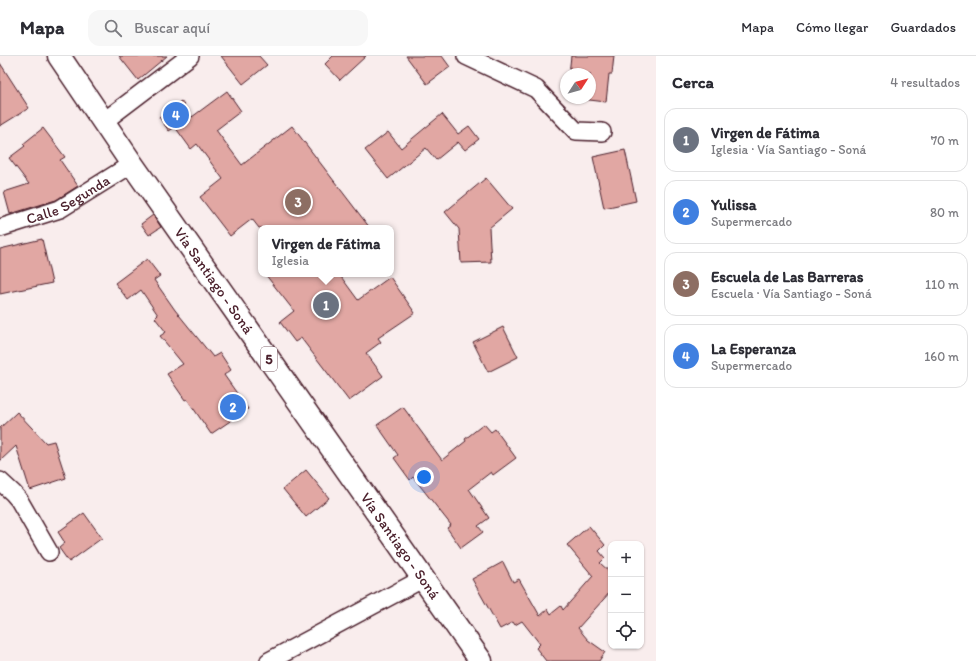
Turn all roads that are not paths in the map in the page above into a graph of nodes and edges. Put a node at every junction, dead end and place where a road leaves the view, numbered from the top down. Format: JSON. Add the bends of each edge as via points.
{"nodes":[{"id":1,"x":59,"y":56,"type":"edge"},
{"id":2,"x":190,"y":56,"type":"edge"},
{"id":3,"x":466,"y":56,"type":"edge"},
{"id":4,"x":103,"y":122,"type":"junction"},
{"id":5,"x":602,"y":132,"type":"dead end"},
{"id":6,"x":132,"y":164,"type":"junction"},
{"id":7,"x":0,"y":228,"type":"edge"},
{"id":8,"x":0,"y":481,"type":"edge"},
{"id":9,"x":49,"y":552,"type":"dead end"},
{"id":10,"x":424,"y":578,"type":"junction"},
{"id":11,"x":269,"y":661,"type":"edge"},
{"id":12,"x":481,"y":661,"type":"edge"}],
"edges":[{"from":1,"to":4,"type":"main road","name":"Vía Santiago - Soná","number":"5"},
{"from":2,"to":4,"type":"street"},
{"from":3,"to":5,"type":"street","via":[[536,89],[576,131]]},
{"from":4,"to":6,"type":"main road","name":"Vía Santiago - Soná","number":"5"},
{"from":6,"to":7,"type":"street","name":"Calle Segunda","via":[[60,209]]},
{"from":6,"to":10,"type":"main road","name":"Vía Santiago - Soná","number":"5"},
{"from":8,"to":9,"type":"street","via":[[19,500]]},
{"from":10,"to":11,"type":"street"},
{"from":10,"to":12,"type":"main road","name":"Vía Santiago - Soná","number":"5"}]}
